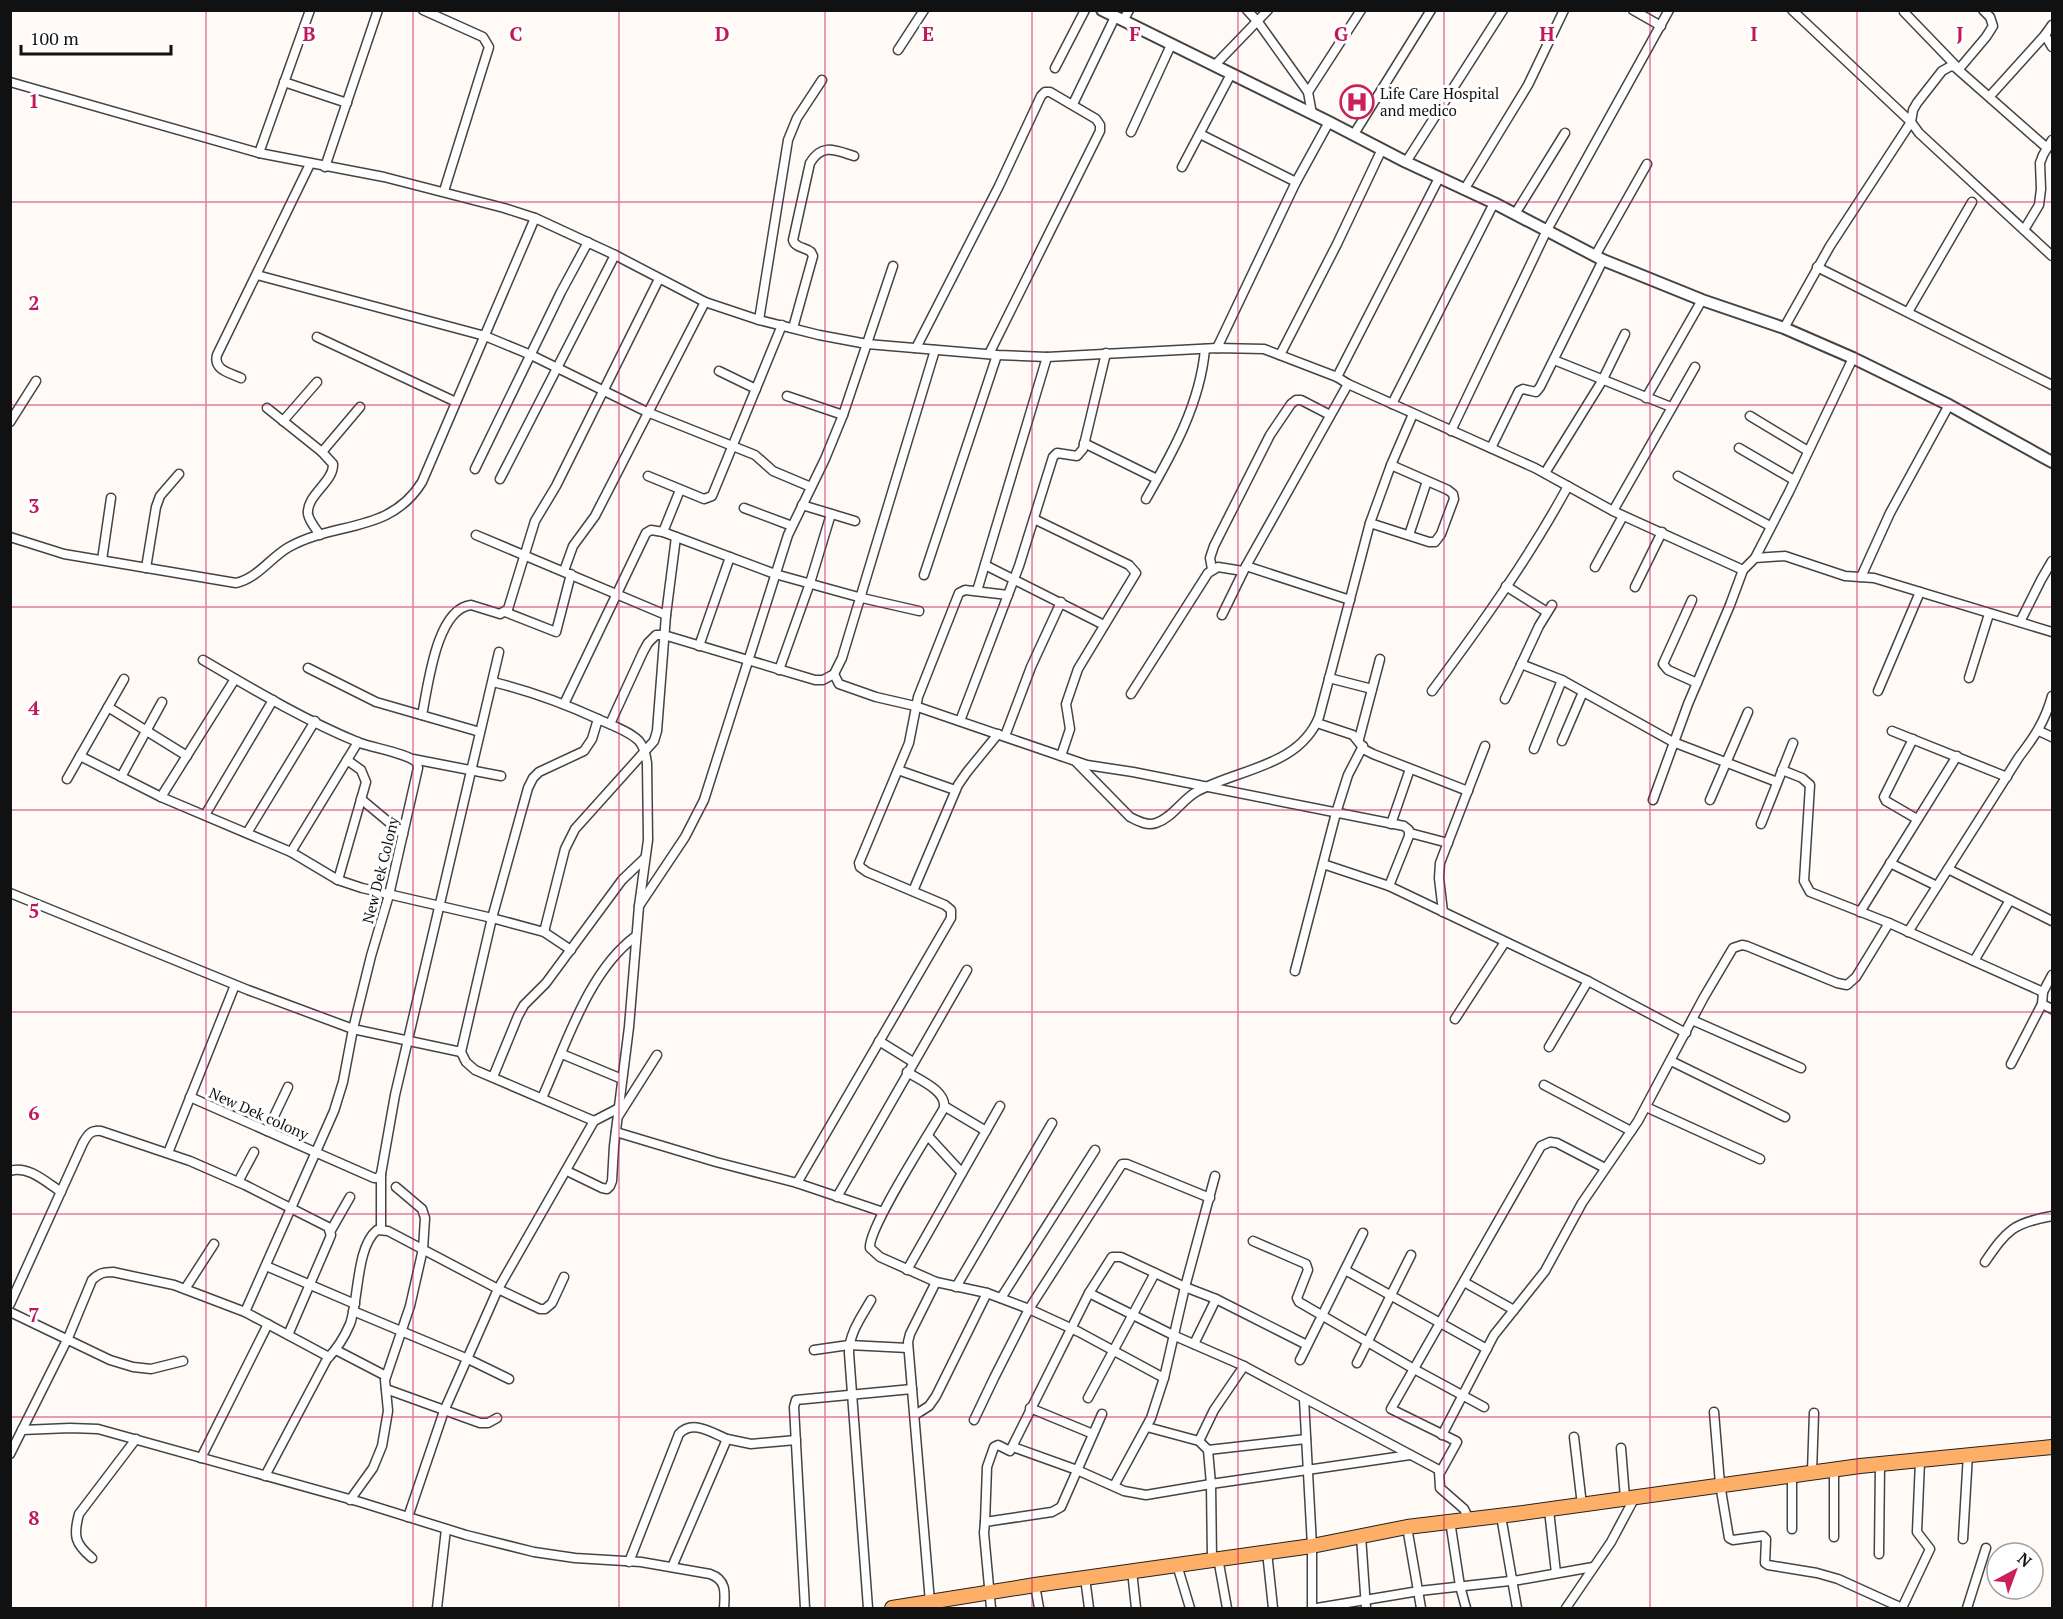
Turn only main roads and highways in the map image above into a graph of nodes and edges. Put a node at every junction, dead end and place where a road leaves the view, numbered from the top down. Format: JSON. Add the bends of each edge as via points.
{"nodes":[{"id":1,"x":2052,"y":1447,"type":"edge"},
{"id":2,"x":938,"y":1604,"type":"edge"},
{"id":3,"x":892,"y":1608,"type":"edge"}],
"edges":[{"from":1,"to":2,"type":"main road","via":[[1834,1469],[1407,1527],[1312,1546],[990,1592]]},
{"from":2,"to":3,"type":"main road"}]}
